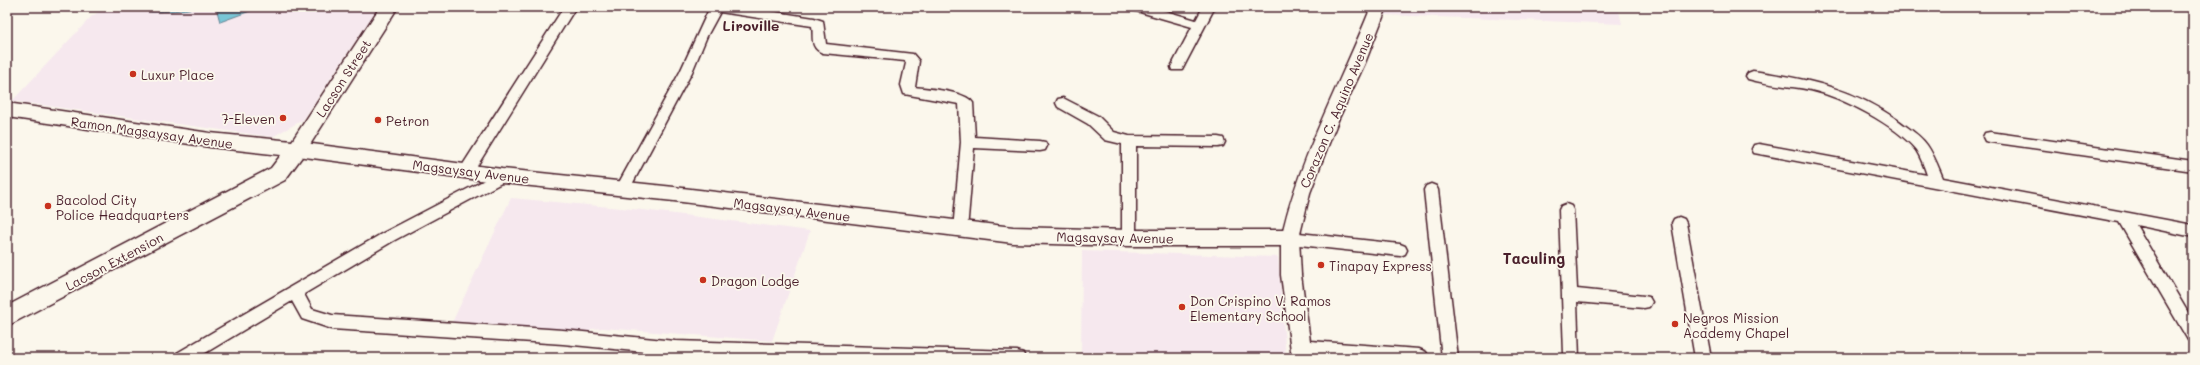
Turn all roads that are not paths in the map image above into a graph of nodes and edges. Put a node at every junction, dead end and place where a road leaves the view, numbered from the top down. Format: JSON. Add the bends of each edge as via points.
{"nodes":[{"id":1,"x":389,"y":7,"type":"edge"},
{"id":2,"x":570,"y":7,"type":"edge"},
{"id":3,"x":717,"y":7,"type":"edge"},
{"id":4,"x":1137,"y":7,"type":"edge"},
{"id":5,"x":1209,"y":7,"type":"edge"},
{"id":6,"x":1379,"y":7,"type":"edge"},
{"id":7,"x":1199,"y":25,"type":"junction"},
{"id":8,"x":1177,"y":67,"type":"dead end"},
{"id":9,"x":1753,"y":76,"type":"dead end"},
{"id":10,"x":1063,"y":103,"type":"dead end"},
{"id":11,"x":7,"y":110,"type":"edge"},
{"id":12,"x":1990,"y":137,"type":"dead end"},
{"id":13,"x":1128,"y":141,"type":"junction"},
{"id":14,"x":968,"y":142,"type":"junction"},
{"id":15,"x":1218,"y":142,"type":"dead end"},
{"id":16,"x":1040,"y":146,"type":"dead end"},
{"id":17,"x":297,"y":149,"type":"junction"},
{"id":18,"x":1759,"y":149,"type":"dead end"},
{"id":19,"x":2193,"y":166,"type":"edge"},
{"id":20,"x":467,"y":170,"type":"junction"},
{"id":21,"x":502,"y":176,"type":"junction"},
{"id":22,"x":1938,"y":183,"type":"junction"},
{"id":23,"x":623,"y":188,"type":"junction"},
{"id":24,"x":1431,"y":190,"type":"dead end"},
{"id":25,"x":1566,"y":210,"type":"dead end"},
{"id":26,"x":2124,"y":217,"type":"junction"},
{"id":27,"x":1680,"y":223,"type":"dead end"},
{"id":28,"x":960,"y":230,"type":"junction"},
{"id":29,"x":2193,"y":231,"type":"edge"},
{"id":30,"x":1129,"y":238,"type":"junction"},
{"id":31,"x":1290,"y":238,"type":"junction"},
{"id":32,"x":1400,"y":250,"type":"dead end"},
{"id":33,"x":295,"y":292,"type":"junction"},
{"id":34,"x":1570,"y":295,"type":"junction"},
{"id":35,"x":1644,"y":302,"type":"dead end"},
{"id":36,"x":7,"y":317,"type":"edge"},
{"id":37,"x":2193,"y":335,"type":"edge"},
{"id":38,"x":673,"y":353,"type":"edge"},
{"id":39,"x":1301,"y":354,"type":"edge"},
{"id":40,"x":182,"y":358,"type":"edge"},
{"id":41,"x":1017,"y":358,"type":"edge"},
{"id":42,"x":1418,"y":358,"type":"edge"},
{"id":43,"x":1450,"y":358,"type":"edge"},
{"id":44,"x":1570,"y":358,"type":"edge"},
{"id":45,"x":1703,"y":358,"type":"edge"}],
"edges":[{"from":1,"to":17,"type":"main road","name":"Lacson Street"},
{"from":2,"to":20,"type":"street"},
{"from":3,"to":14,"type":"street","via":[[814,22],[819,24],[819,45],[824,48],[908,57],[913,61],[907,88],[909,91],[962,101]]},
{"from":3,"to":23,"type":"street","via":[[686,72]]},
{"from":4,"to":7,"type":"street"},
{"from":5,"to":7,"type":"street"},
{"from":6,"to":31,"type":"street","name":"Corazon C. Aquino Avenue","via":[[1315,156],[1301,193]]},
{"from":7,"to":8,"type":"street"},
{"from":9,"to":22,"type":"street","via":[[1807,83],[1836,91],[1876,111],[1916,142],[1924,152]]},
{"from":10,"to":13,"type":"street","via":[[1093,120],[1110,136]]},
{"from":11,"to":17,"type":"main road","name":"Ramon Magsaysay Avenue","via":[[210,140]]},
{"from":12,"to":19,"type":"street"},
{"from":13,"to":15,"type":"street"},
{"from":13,"to":30,"type":"street"},
{"from":14,"to":16,"type":"street"},
{"from":14,"to":28,"type":"street"},
{"from":17,"to":20,"type":"street","name":"Magsaysay Avenue"},
{"from":17,"to":36,"type":"main road","name":"Lacson Extension","via":[[284,169],[271,178]]},
{"from":18,"to":22,"type":"street"},
{"from":20,"to":21,"type":"street","name":"Magsaysay Avenue"},
{"from":21,"to":23,"type":"street","name":"Magsaysay Avenue"},
{"from":21,"to":33,"type":"street","via":[[388,237]]},
{"from":22,"to":26,"type":"street"},
{"from":23,"to":28,"type":"street","name":"Magsaysay Avenue"},
{"from":24,"to":43,"type":"street"},
{"from":25,"to":34,"type":"street"},
{"from":26,"to":29,"type":"street"},
{"from":26,"to":37,"type":"street"},
{"from":27,"to":45,"type":"street"},
{"from":28,"to":30,"type":"street","name":"Magsaysay Avenue","via":[[1013,235]]},
{"from":30,"to":31,"type":"street","name":"Magsaysay Avenue"},
{"from":31,"to":32,"type":"street"},
{"from":31,"to":39,"type":"street","name":"Corazon C. Aquino Avenue","via":[[1291,275]]},
{"from":33,"to":38,"type":"street","via":[[308,314],[332,322],[606,340]]},
{"from":33,"to":40,"type":"street"},
{"from":34,"to":35,"type":"street"},
{"from":34,"to":44,"type":"street"},
{"from":38,"to":41,"type":"street"},
{"from":39,"to":42,"type":"street"}]}
